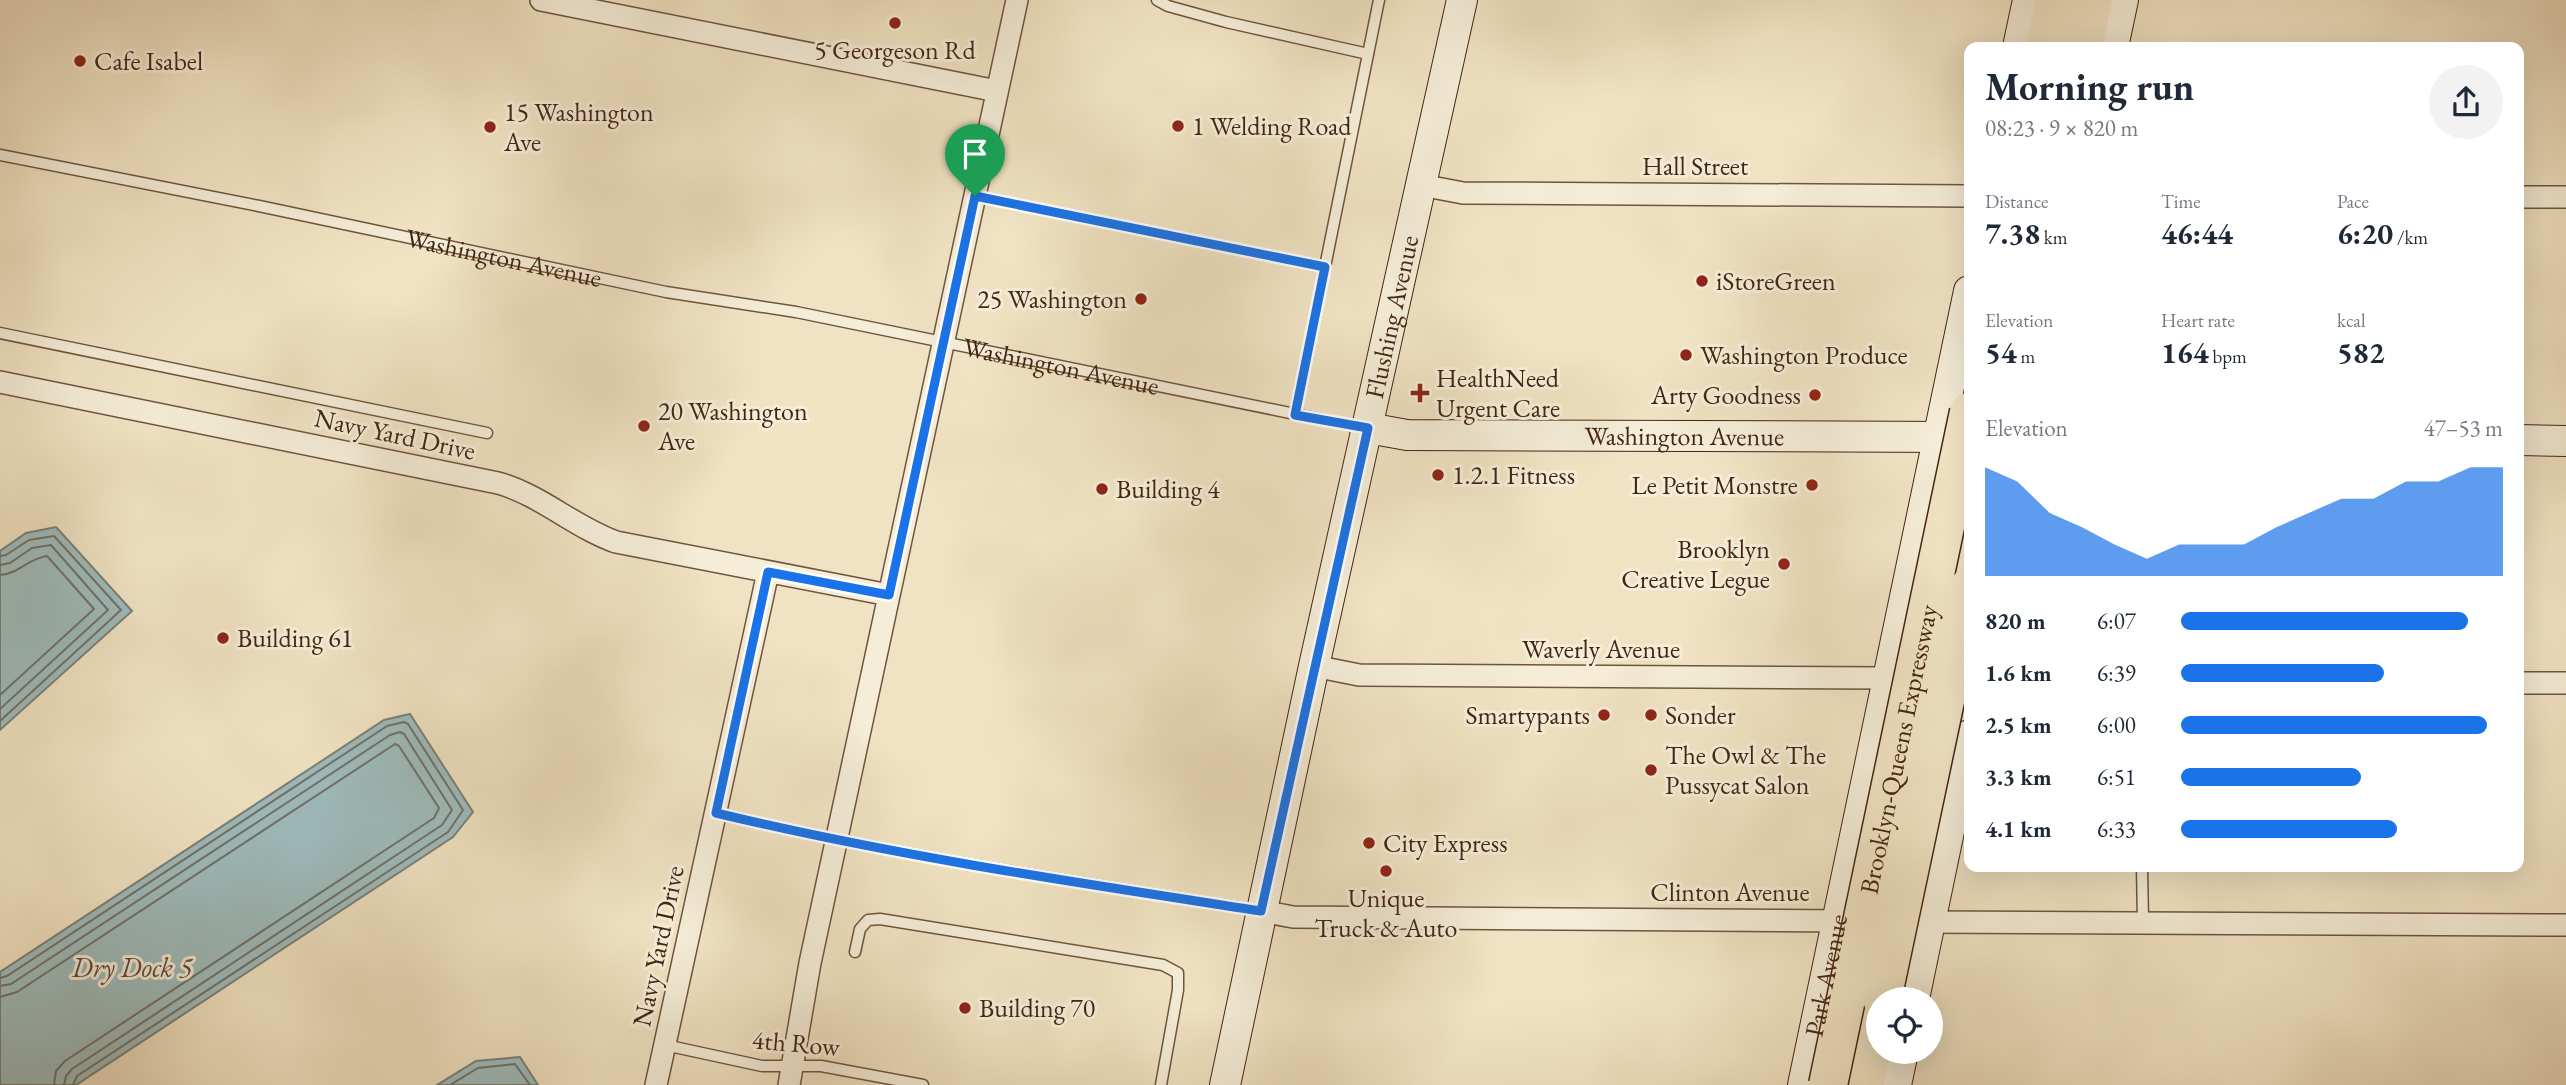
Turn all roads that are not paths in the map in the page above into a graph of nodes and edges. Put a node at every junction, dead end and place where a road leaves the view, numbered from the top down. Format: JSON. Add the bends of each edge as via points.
{"nodes":[{"id":1,"x":541,"y":0,"type":"edge"},
{"id":2,"x":1017,"y":0,"type":"edge"},
{"id":3,"x":1157,"y":0,"type":"edge"},
{"id":4,"x":1379,"y":0,"type":"edge"},
{"id":5,"x":1462,"y":0,"type":"edge"},
{"id":6,"x":2028,"y":0,"type":"edge"},
{"id":7,"x":2055,"y":0,"type":"edge"},
{"id":8,"x":2092,"y":0,"type":"edge"},
{"id":9,"x":2123,"y":0,"type":"edge"},
{"id":10,"x":2019,"y":42,"type":"edge"},
{"id":11,"x":2046,"y":42,"type":"edge"},
{"id":12,"x":2083,"y":42,"type":"edge"},
{"id":13,"x":2114,"y":42,"type":"edge"},
{"id":14,"x":1368,"y":54,"type":"junction"},
{"id":15,"x":998,"y":91,"type":"junction"},
{"id":16,"x":0,"y":155,"type":"edge"},
{"id":17,"x":1421,"y":185,"type":"junction"},
{"id":18,"x":975,"y":196,"type":"junction"},
{"id":19,"x":1964,"y":196,"type":"edge"},
{"id":20,"x":2524,"y":197,"type":"edge"},
{"id":21,"x":2566,"y":197,"type":"edge"},
{"id":22,"x":1325,"y":267,"type":"junction"},
{"id":23,"x":1964,"y":315,"type":"edge"},
{"id":24,"x":0,"y":333,"type":"edge"},
{"id":25,"x":944,"y":341,"type":"junction"},
{"id":26,"x":0,"y":382,"type":"edge"},
{"id":27,"x":1295,"y":415,"type":"junction"},
{"id":28,"x":1359,"y":426,"type":"junction"},
{"id":29,"x":487,"y":433,"type":"dead end"},
{"id":30,"x":1964,"y":436,"type":"edge"},
{"id":31,"x":1939,"y":437,"type":"junction"},
{"id":32,"x":1964,"y":437,"type":"edge"},
{"id":33,"x":2524,"y":440,"type":"edge"},
{"id":34,"x":2566,"y":440,"type":"edge"},
{"id":35,"x":768,"y":572,"type":"junction"},
{"id":36,"x":889,"y":595,"type":"junction"},
{"id":37,"x":1964,"y":611,"type":"edge"},
{"id":38,"x":1314,"y":666,"type":"junction"},
{"id":39,"x":1888,"y":678,"type":"junction"},
{"id":40,"x":2524,"y":683,"type":"edge"},
{"id":41,"x":2566,"y":683,"type":"edge"},
{"id":42,"x":1964,"y":758,"type":"edge"},
{"id":43,"x":716,"y":813,"type":"junction"},
{"id":44,"x":838,"y":839,"type":"junction"},
{"id":45,"x":2143,"y":872,"type":"edge"},
{"id":46,"x":1261,"y":911,"type":"junction"},
{"id":47,"x":1837,"y":921,"type":"junction"},
{"id":48,"x":1929,"y":922,"type":"junction"},
{"id":49,"x":2143,"y":923,"type":"junction"},
{"id":50,"x":2566,"y":925,"type":"edge"},
{"id":51,"x":855,"y":952,"type":"dead end"},
{"id":52,"x":1885,"y":987,"type":"edge"},
{"id":53,"x":1916,"y":987,"type":"edge"},
{"id":54,"x":665,"y":1045,"type":"junction"},
{"id":55,"x":1868,"y":1064,"type":"edge"},
{"id":56,"x":1900,"y":1064,"type":"edge"},
{"id":57,"x":791,"y":1075,"type":"edge"},
{"id":58,"x":656,"y":1085,"type":"edge"},
{"id":59,"x":923,"y":1085,"type":"edge"},
{"id":60,"x":1161,"y":1085,"type":"edge"},
{"id":61,"x":1225,"y":1085,"type":"edge"},
{"id":62,"x":1803,"y":1085,"type":"edge"},
{"id":63,"x":1828,"y":1085,"type":"edge"},
{"id":64,"x":1864,"y":1085,"type":"edge"},
{"id":65,"x":1896,"y":1085,"type":"edge"}],
"edges":[{"from":1,"to":15,"type":"street"},
{"from":2,"to":15,"type":"street"},
{"from":3,"to":14,"type":"lane","via":[[1226,22]]},
{"from":4,"to":14,"type":"lane"},
{"from":5,"to":17,"type":"main road","name":"Flushing Avenue"},
{"from":6,"to":10,"type":"main road"},
{"from":7,"to":11,"type":"highway"},
{"from":8,"to":12,"type":"highway"},
{"from":9,"to":13,"type":"main road"},
{"from":14,"to":22,"type":"lane"},
{"from":15,"to":18,"type":"street"},
{"from":16,"to":25,"type":"lane","name":"Washington Avenue","via":[[666,292]]},
{"from":17,"to":19,"type":"street","name":"Hall Street","via":[[1462,192]]},
{"from":17,"to":28,"type":"main road","name":"Flushing Avenue"},
{"from":18,"to":22,"type":"lane"},
{"from":18,"to":25,"type":"street"},
{"from":20,"to":21,"type":"street"},
{"from":22,"to":27,"type":"lane"},
{"from":23,"to":31,"type":"main road","name":"Park Avenue"},
{"from":24,"to":29,"type":"lane"},
{"from":25,"to":27,"type":"lane","name":"Washington Avenue"},
{"from":25,"to":36,"type":"street"},
{"from":26,"to":35,"type":"street","name":"Navy Yard Drive","via":[[498,483],[616,542]]},
{"from":27,"to":28,"type":"lane","name":"Washington Avenue"},
{"from":28,"to":31,"type":"main road","name":"Washington Avenue","via":[[1407,435]]},
{"from":28,"to":38,"type":"main road","name":"Flushing Avenue"},
{"from":30,"to":63,"type":"highway","name":"Brooklyn-Queens Expressway","bridge":true},
{"from":31,"to":32,"type":"main road","name":"Washington Avenue"},
{"from":31,"to":39,"type":"main road","name":"Park Avenue"},
{"from":33,"to":34,"type":"main road"},
{"from":35,"to":36,"type":"street","name":"Navy Yard Drive"},
{"from":35,"to":43,"type":"street","name":"Navy Yard Drive"},
{"from":36,"to":44,"type":"street"},
{"from":37,"to":52,"type":"highway","name":"Brooklyn-Queens Expressway","bridge":true},
{"from":38,"to":39,"type":"street","name":"Waverly Avenue","via":[[1359,675]]},
{"from":38,"to":46,"type":"main road","name":"Flushing Avenue"},
{"from":39,"to":47,"type":"main road","name":"Park Avenue"},
{"from":40,"to":41,"type":"street"},
{"from":42,"to":48,"type":"main road"},
{"from":43,"to":44,"type":"lane","name":"Clinton Avenue"},
{"from":43,"to":54,"type":"street","name":"Navy Yard Drive"},
{"from":44,"to":46,"type":"lane","name":"Clinton Avenue"},
{"from":44,"to":57,"type":"street"},
{"from":45,"to":49,"type":"lane"},
{"from":46,"to":47,"type":"street","name":"Clinton Avenue","via":[[1293,917]]},
{"from":46,"to":61,"type":"main road","name":"Flushing Avenue"},
{"from":47,"to":48,"type":"street","name":"Clinton Avenue"},
{"from":47,"to":62,"type":"main road","name":"Park Avenue"},
{"from":48,"to":49,"type":"street","name":"Clinton Avenue"},
{"from":48,"to":53,"type":"main road"},
{"from":49,"to":50,"type":"street","name":"Clinton Avenue"},
{"from":51,"to":60,"type":"lane","via":[[860,929],[869,920],[880,919],[1163,965],[1178,973],[1178,990]]},
{"from":54,"to":57,"type":"lane","name":"4th Row"},
{"from":54,"to":58,"type":"street","name":"Navy Yard Drive"},
{"from":55,"to":64,"type":"highway"},
{"from":56,"to":65,"type":"main road"},
{"from":57,"to":59,"type":"lane","name":"4th Row","via":[[838,1068]]}]}
